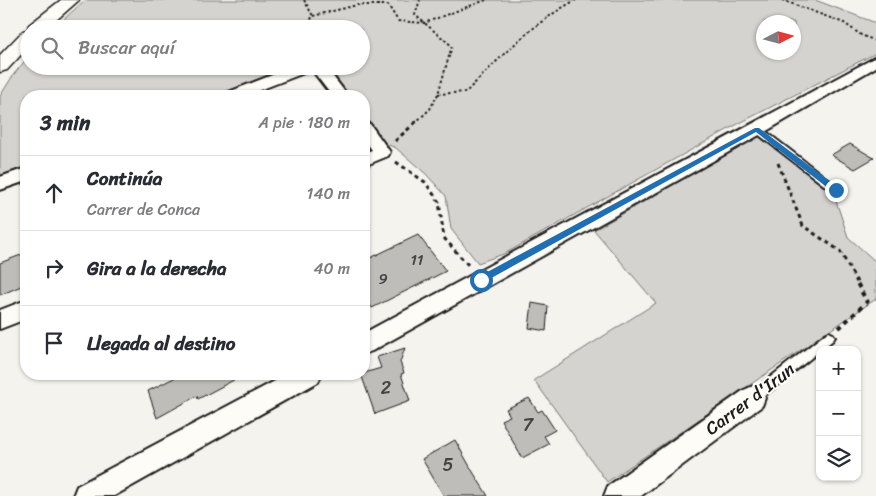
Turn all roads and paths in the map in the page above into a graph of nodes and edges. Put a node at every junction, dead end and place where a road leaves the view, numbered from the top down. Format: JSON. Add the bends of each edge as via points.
{"nodes":[{"id":1,"x":71,"y":0,"type":"edge"},
{"id":2,"x":304,"y":0,"type":"edge"},
{"id":3,"x":420,"y":0,"type":"edge"},
{"id":4,"x":486,"y":0,"type":"edge"},
{"id":5,"x":576,"y":0,"type":"edge"},
{"id":6,"x":782,"y":0,"type":"edge"},
{"id":7,"x":313,"y":16,"type":"junction"},
{"id":8,"x":46,"y":20,"type":"edge"},
{"id":9,"x":311,"y":20,"type":"edge"},
{"id":10,"x":424,"y":23,"type":"junction"},
{"id":11,"x":876,"y":41,"type":"edge"},
{"id":12,"x":20,"y":45,"type":"edge"},
{"id":13,"x":876,"y":61,"type":"edge"},
{"id":14,"x":0,"y":66,"type":"edge"},
{"id":15,"x":286,"y":75,"type":"edge"},
{"id":16,"x":324,"y":75,"type":"edge"},
{"id":17,"x":247,"y":90,"type":"edge"},
{"id":18,"x":335,"y":90,"type":"edge"},
{"id":19,"x":438,"y":94,"type":"junction"},
{"id":20,"x":757,"y":129,"type":"junction"},
{"id":21,"x":370,"y":136,"type":"edge"},
{"id":22,"x":779,"y":144,"type":"junction"},
{"id":23,"x":382,"y":152,"type":"junction"},
{"id":24,"x":370,"y":157,"type":"edge"},
{"id":25,"x":20,"y":176,"type":"edge"},
{"id":26,"x":0,"y":184,"type":"edge"},
{"id":27,"x":836,"y":190,"type":"dead end"},
{"id":28,"x":481,"y":280,"type":"junction"},
{"id":29,"x":20,"y":312,"type":"edge"},
{"id":30,"x":0,"y":320,"type":"edge"},
{"id":31,"x":829,"y":336,"type":"joint"},
{"id":32,"x":370,"y":341,"type":"edge"},
{"id":33,"x":299,"y":380,"type":"edge"},
{"id":34,"x":753,"y":398,"type":"joint"},
{"id":35,"x":87,"y":496,"type":"edge"},
{"id":36,"x":618,"y":496,"type":"edge"}],
"edges":[{"from":1,"to":8,"type":"street"},
{"from":2,"to":7,"type":"path"},
{"from":3,"to":10,"type":"path","via":[[415,14]]},
{"from":4,"to":10,"type":"path"},
{"from":5,"to":19,"type":"path","via":[[560,7],[529,30],[466,92]]},
{"from":6,"to":11,"type":"path","via":[[844,23]]},
{"from":7,"to":9,"type":"path"},
{"from":7,"to":10,"type":"path","via":[[357,5],[388,5],[398,21]]},
{"from":10,"to":19,"type":"path","via":[[452,46]]},
{"from":12,"to":14,"type":"street"},
{"from":13,"to":20,"type":"street"},
{"from":15,"to":17,"type":"street"},
{"from":16,"to":18,"type":"street"},
{"from":19,"to":23,"type":"path","via":[[430,109]]},
{"from":20,"to":22,"type":"lane"},
{"from":20,"to":28,"type":"street"},
{"from":21,"to":23,"type":"street"},
{"from":22,"to":27,"type":"lane"},
{"from":22,"to":31,"type":"path","via":[[775,155],[803,226],[840,251],[867,302]]},
{"from":23,"to":24,"type":"street"},
{"from":23,"to":28,"type":"path","via":[[425,182],[438,202],[444,238]]},
{"from":25,"to":26,"type":"street"},
{"from":28,"to":32,"type":"street"},
{"from":29,"to":30,"type":"street"},
{"from":31,"to":34,"type":"lane","name":"Carrer d'Irun"},
{"from":33,"to":35,"type":"street"},
{"from":34,"to":36,"type":"street","name":"Carrer d'Irun"}]}
